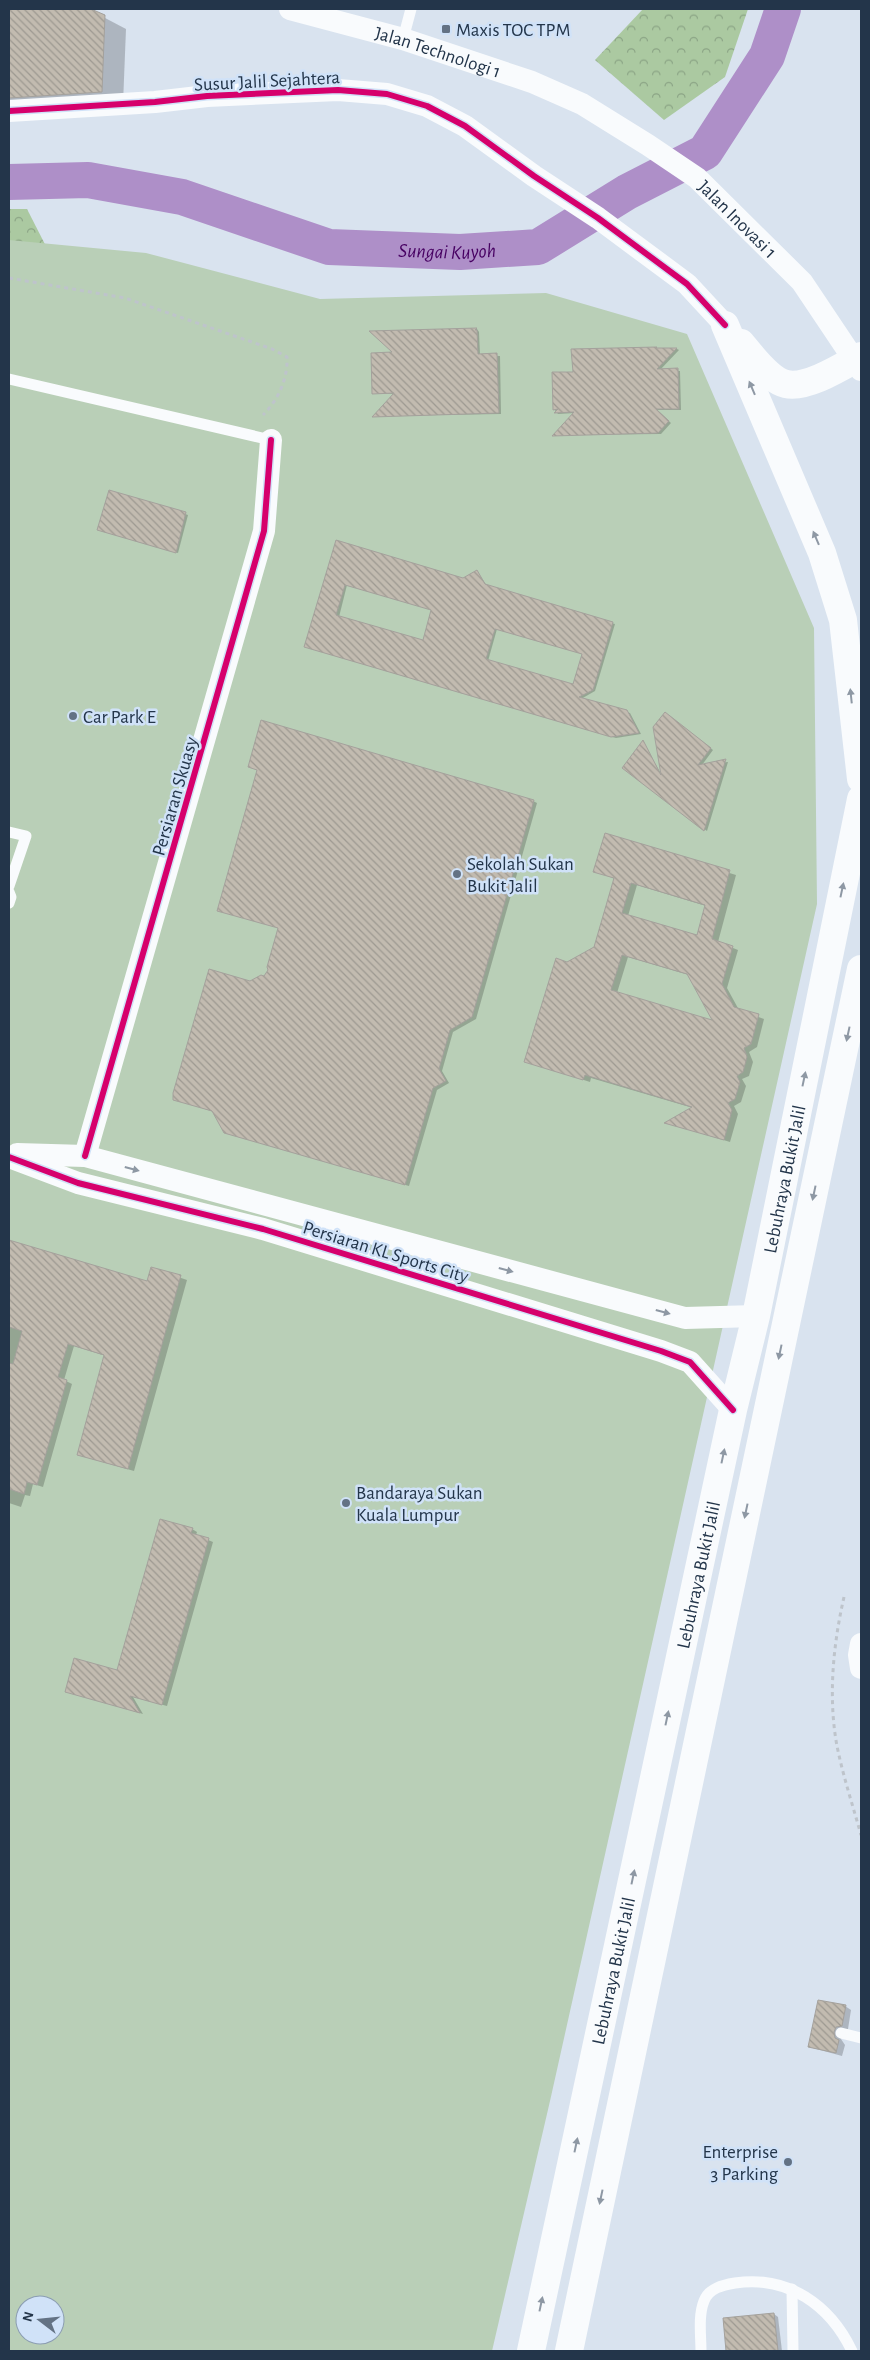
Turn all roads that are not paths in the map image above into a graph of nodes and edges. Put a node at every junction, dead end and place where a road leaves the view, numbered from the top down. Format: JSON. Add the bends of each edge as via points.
{"nodes":[{"id":1,"x":290,"y":9,"type":"edge"},
{"id":2,"x":412,"y":9,"type":"edge"},
{"id":3,"x":403,"y":39,"type":"junction"},
{"id":4,"x":582,"y":104,"type":"joint"},
{"id":5,"x":9,"y":111,"type":"edge"},
{"id":6,"x":725,"y":325,"type":"junction"},
{"id":7,"x":861,"y":356,"type":"edge"},
{"id":8,"x":861,"y":370,"type":"edge"},
{"id":9,"x":9,"y":379,"type":"edge"},
{"id":10,"x":271,"y":440,"type":"joint"},
{"id":11,"x":861,"y":779,"type":"edge"},
{"id":12,"x":861,"y":799,"type":"edge"},
{"id":13,"x":9,"y":832,"type":"edge"},
{"id":14,"x":9,"y":886,"type":"edge"},
{"id":15,"x":9,"y":892,"type":"edge"},
{"id":16,"x":9,"y":903,"type":"edge"},
{"id":17,"x":861,"y":969,"type":"edge"},
{"id":18,"x":9,"y":1153,"type":"edge"},
{"id":19,"x":9,"y":1158,"type":"edge"},
{"id":20,"x":81,"y":1169,"type":"junction"},
{"id":21,"x":442,"y":1253,"type":"junction"},
{"id":22,"x":434,"y":1282,"type":"junction"},
{"id":23,"x":756,"y":1316,"type":"junction"},
{"id":24,"x":733,"y":1410,"type":"junction"},
{"id":25,"x":840,"y":2032,"type":"dead end"},
{"id":26,"x":861,"y":2038,"type":"edge"},
{"id":27,"x":792,"y":2289,"type":"junction"},
{"id":28,"x":531,"y":2351,"type":"edge"},
{"id":29,"x":568,"y":2351,"type":"edge"},
{"id":30,"x":701,"y":2351,"type":"edge"},
{"id":31,"x":794,"y":2351,"type":"edge"},
{"id":32,"x":852,"y":2351,"type":"edge"}],
"edges":[{"from":1,"to":3,"type":"street","name":"Jalan Technologi 1"},
{"from":2,"to":3,"type":"lane"},
{"from":3,"to":4,"type":"street","name":"Jalan Technologi 1","via":[[532,82]]},
{"from":4,"to":8,"type":"street","name":"Jalan Inovasi 1","via":[[697,178],[802,282]]},
{"from":5,"to":6,"type":"street","name":"Susur Jalil Sejahtera","via":[[329,90],[387,94],[427,106],[465,126],[687,284]]},
{"from":6,"to":7,"type":"highway","via":[[764,370],[786,384],[806,383]]},
{"from":11,"to":6,"type":"highway","one_way":true,"via":[[842,620],[825,561]]},
{"from":9,"to":10,"type":"lane"},
{"from":10,"to":20,"type":"street","name":"Persiaran Skuasy","via":[[264,531]]},
{"from":23,"to":12,"type":"highway","name":"Lebuhraya Bukit Jalil","one_way":true},
{"from":13,"to":14,"type":"lane","via":[[26,836]]},
{"from":15,"to":16,"type":"lane"},
{"from":17,"to":29,"type":"highway","name":"Lebuhraya Bukit Jalil","one_way":true},
{"from":18,"to":20,"type":"street","name":"Persiaran KL Sports City"},
{"from":19,"to":20,"type":"street","name":"Persiaran KL Sports City"},
{"from":20,"to":21,"type":"street","name":"Persiaran KL Sports City","one_way":true},
{"from":20,"to":22,"type":"street","name":"Persiaran KL Sports City"},
{"from":21,"to":22,"type":"lane"},
{"from":21,"to":23,"type":"street","name":"Persiaran KL Sports City","one_way":true,"via":[[686,1318]]},
{"from":22,"to":24,"type":"street","name":"Persiaran KL Sports City","via":[[690,1362]]},
{"from":23,"to":24,"type":"highway","name":"Lebuhraya Bukit Jalil"},
{"from":28,"to":24,"type":"highway","name":"Lebuhraya Bukit Jalil","one_way":true},
{"from":25,"to":26,"type":"lane"},
{"from":27,"to":30,"type":"lane","via":[[779,2284],[748,2281],[714,2289],[704,2301],[702,2310]]},
{"from":27,"to":31,"type":"lane"},
{"from":27,"to":32,"type":"lane","via":[[827,2313]]}]}
